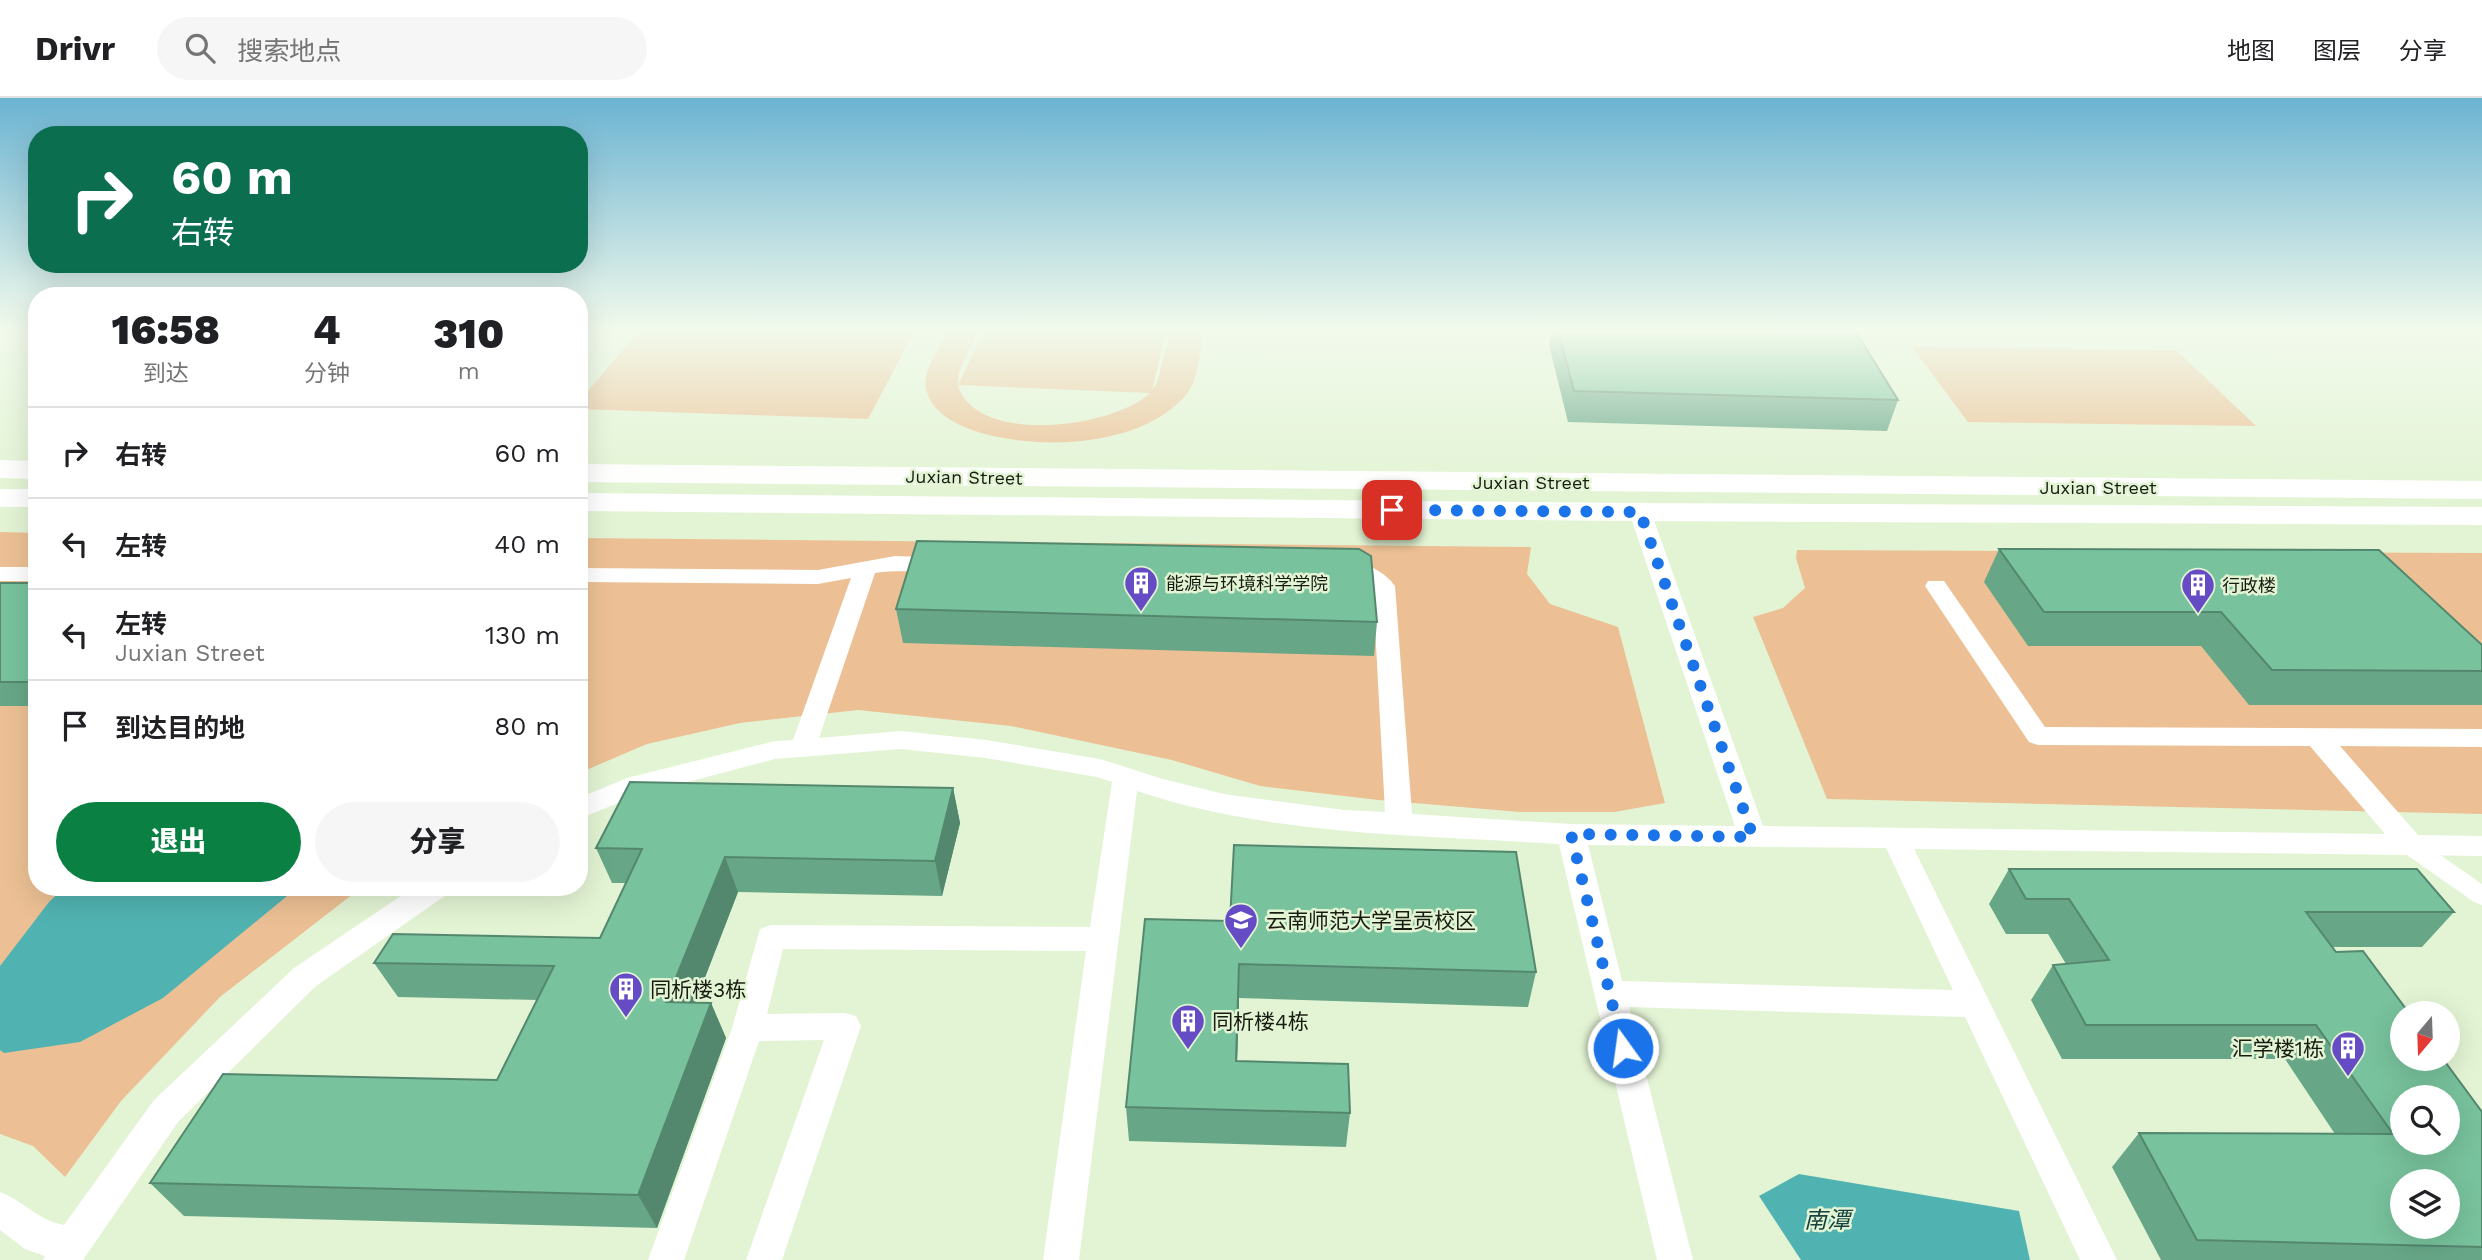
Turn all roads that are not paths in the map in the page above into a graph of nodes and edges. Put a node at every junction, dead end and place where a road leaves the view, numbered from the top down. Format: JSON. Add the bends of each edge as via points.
{"nodes":[{"id":1,"x":0,"y":469,"type":"edge"},
{"id":2,"x":28,"y":470,"type":"edge"},
{"id":3,"x":588,"y":474,"type":"edge"},
{"id":4,"x":2482,"y":490,"type":"edge"},
{"id":5,"x":0,"y":498,"type":"edge"},
{"id":6,"x":28,"y":498,"type":"edge"},
{"id":7,"x":588,"y":502,"type":"edge"},
{"id":8,"x":1640,"y":512,"type":"junction"},
{"id":9,"x":2482,"y":516,"type":"edge"},
{"id":10,"x":964,"y":563,"type":"edge"},
{"id":11,"x":1324,"y":566,"type":"edge"},
{"id":12,"x":866,"y":568,"type":"junction"},
{"id":13,"x":0,"y":574,"type":"edge"},
{"id":14,"x":28,"y":574,"type":"edge"},
{"id":15,"x":588,"y":575,"type":"edge"},
{"id":16,"x":1936,"y":586,"type":"dead end"},
{"id":17,"x":2317,"y":737,"type":"junction"},
{"id":18,"x":2482,"y":738,"type":"edge"},
{"id":19,"x":803,"y":747,"type":"junction"},
{"id":20,"x":1126,"y":777,"type":"junction"},
{"id":21,"x":588,"y":805,"type":"edge"},
{"id":22,"x":1399,"y":824,"type":"junction"},
{"id":23,"x":1571,"y":834,"type":"junction"},
{"id":24,"x":1753,"y":837,"type":"junction"},
{"id":25,"x":1895,"y":838,"type":"junction"},
{"id":26,"x":2482,"y":846,"type":"edge"},
{"id":27,"x":2412,"y":847,"type":"junction"},
{"id":28,"x":423,"y":896,"type":"edge"},
{"id":29,"x":2482,"y":896,"type":"edge"},
{"id":30,"x":1103,"y":939,"type":"junction"},
{"id":31,"x":1610,"y":995,"type":"junction"},
{"id":32,"x":1975,"y":1004,"type":"junction"},
{"id":33,"x":748,"y":1028,"type":"junction"},
{"id":34,"x":0,"y":1209,"type":"edge"},
{"id":35,"x":67,"y":1252,"type":"edge"},
{"id":36,"x":666,"y":1260,"type":"edge"},
{"id":37,"x":764,"y":1260,"type":"edge"},
{"id":38,"x":1061,"y":1260,"type":"edge"},
{"id":39,"x":1675,"y":1260,"type":"edge"},
{"id":40,"x":2099,"y":1260,"type":"edge"}],
"edges":[{"from":1,"to":2,"type":"main road"},
{"from":3,"to":4,"type":"main road","name":"Juxian Street"},
{"from":5,"to":6,"type":"main road"},
{"from":7,"to":8,"type":"main road","name":"Juxian Street"},
{"from":8,"to":9,"type":"main road","name":"Juxian Street"},
{"from":8,"to":24,"type":"street"},
{"from":10,"to":12,"type":"street","via":[[895,563]]},
{"from":11,"to":22,"type":"street","via":[[1352,566],[1384,586]]},
{"from":12,"to":15,"type":"street","via":[[818,577]]},
{"from":12,"to":19,"type":"street"},
{"from":13,"to":14,"type":"street"},
{"from":16,"to":17,"type":"street","via":[[2038,736]]},
{"from":17,"to":18,"type":"street"},
{"from":17,"to":27,"type":"street"},
{"from":19,"to":20,"type":"street","via":[[901,740],[1100,768]]},
{"from":19,"to":21,"type":"street","via":[[626,788]]},
{"from":20,"to":22,"type":"street","via":[[1224,804]]},
{"from":20,"to":30,"type":"street"},
{"from":22,"to":23,"type":"street"},
{"from":23,"to":24,"type":"street"},
{"from":23,"to":31,"type":"street"},
{"from":24,"to":25,"type":"street"},
{"from":25,"to":27,"type":"street"},
{"from":25,"to":32,"type":"street"},
{"from":26,"to":27,"type":"street"},
{"from":27,"to":29,"type":"street"},
{"from":28,"to":35,"type":"street","via":[[305,977],[166,1111]]},
{"from":30,"to":33,"type":"street","via":[[771,937]]},
{"from":30,"to":38,"type":"street"},
{"from":31,"to":32,"type":"street"},
{"from":31,"to":39,"type":"street"},
{"from":32,"to":40,"type":"street"},
{"from":33,"to":36,"type":"street"},
{"from":33,"to":37,"type":"street","via":[[845,1026]]},
{"from":34,"to":35,"type":"street"}]}
